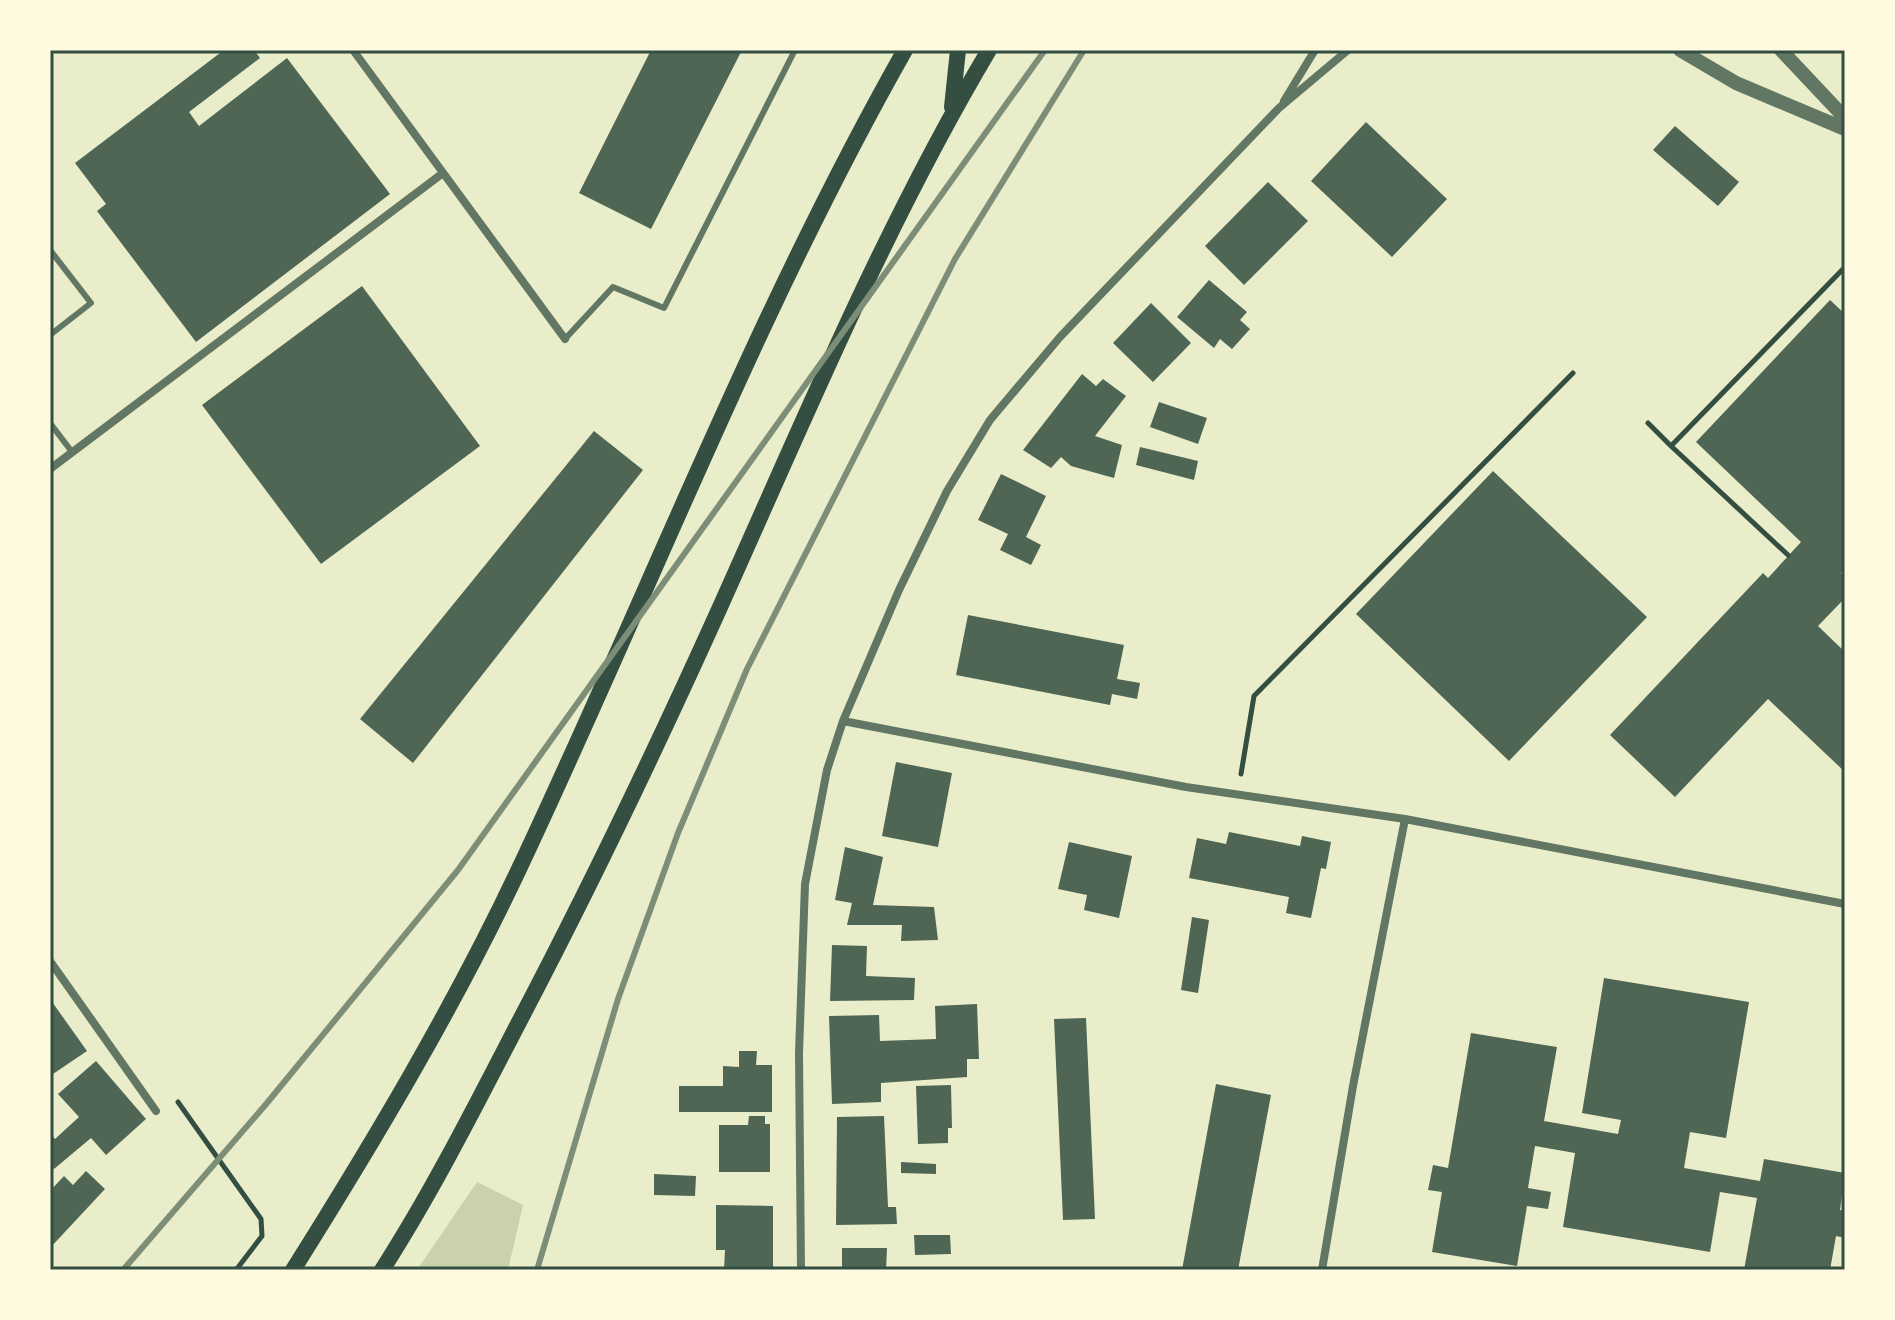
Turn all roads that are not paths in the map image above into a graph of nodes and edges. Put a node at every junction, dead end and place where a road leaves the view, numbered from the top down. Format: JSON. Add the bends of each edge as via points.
{"nodes":[{"id":1,"x":353,"y":50,"type":"edge"},
{"id":2,"x":795,"y":50,"type":"edge"},
{"id":3,"x":905,"y":50,"type":"edge"},
{"id":4,"x":958,"y":50,"type":"edge"},
{"id":5,"x":989,"y":50,"type":"edge"},
{"id":6,"x":1315,"y":50,"type":"edge"},
{"id":7,"x":1348,"y":50,"type":"edge"},
{"id":8,"x":1680,"y":50,"type":"edge"},
{"id":9,"x":1781,"y":50,"type":"edge"},
{"id":10,"x":1279,"y":108,"type":"junction"},
{"id":11,"x":952,"y":113,"type":"junction"},
{"id":12,"x":1845,"y":118,"type":"edge"},
{"id":13,"x":1845,"y":129,"type":"edge"},
{"id":14,"x":443,"y":173,"type":"junction"},
{"id":15,"x":50,"y":250,"type":"edge"},
{"id":16,"x":50,"y":335,"type":"edge"},
{"id":17,"x":565,"y":339,"type":"joint"},
{"id":18,"x":50,"y":423,"type":"edge"},
{"id":19,"x":72,"y":452,"type":"junction"},
{"id":20,"x":50,"y":469,"type":"edge"},
{"id":21,"x":843,"y":721,"type":"junction"},
{"id":22,"x":1405,"y":819,"type":"junction"},
{"id":23,"x":1845,"y":904,"type":"edge"},
{"id":24,"x":50,"y":961,"type":"edge"},
{"id":25,"x":156,"y":1111,"type":"dead end"},
{"id":26,"x":293,"y":1270,"type":"edge"},
{"id":27,"x":382,"y":1270,"type":"edge"},
{"id":28,"x":801,"y":1270,"type":"edge"},
{"id":29,"x":1322,"y":1270,"type":"edge"}],
"edges":[{"from":1,"to":14,"type":"street"},
{"from":2,"to":17,"type":"lane","via":[[664,308],[613,287]]},
{"from":3,"to":26,"type":"main road","via":[[771,308],[518,872],[425,1049]]},
{"from":4,"to":11,"type":"main road"},
{"from":5,"to":11,"type":"main road"},
{"from":6,"to":10,"type":"street"},
{"from":7,"to":10,"type":"street"},
{"from":8,"to":13,"type":"street","via":[[1736,83]]},
{"from":9,"to":12,"type":"street"},
{"from":10,"to":21,"type":"street","via":[[1060,337],[990,420],[947,491]]},
{"from":11,"to":27,"type":"main road","via":[[836,343],[583,899]]},
{"from":14,"to":17,"type":"street"},
{"from":14,"to":19,"type":"street"},
{"from":15,"to":16,"type":"lane","via":[[91,303]]},
{"from":18,"to":19,"type":"lane"},
{"from":19,"to":20,"type":"street"},
{"from":21,"to":22,"type":"street","via":[[1237,795]]},
{"from":21,"to":28,"type":"street","via":[[827,770],[805,884],[799,1053]]},
{"from":22,"to":23,"type":"street"},
{"from":22,"to":29,"type":"street"},
{"from":24,"to":25,"type":"street"}]}
